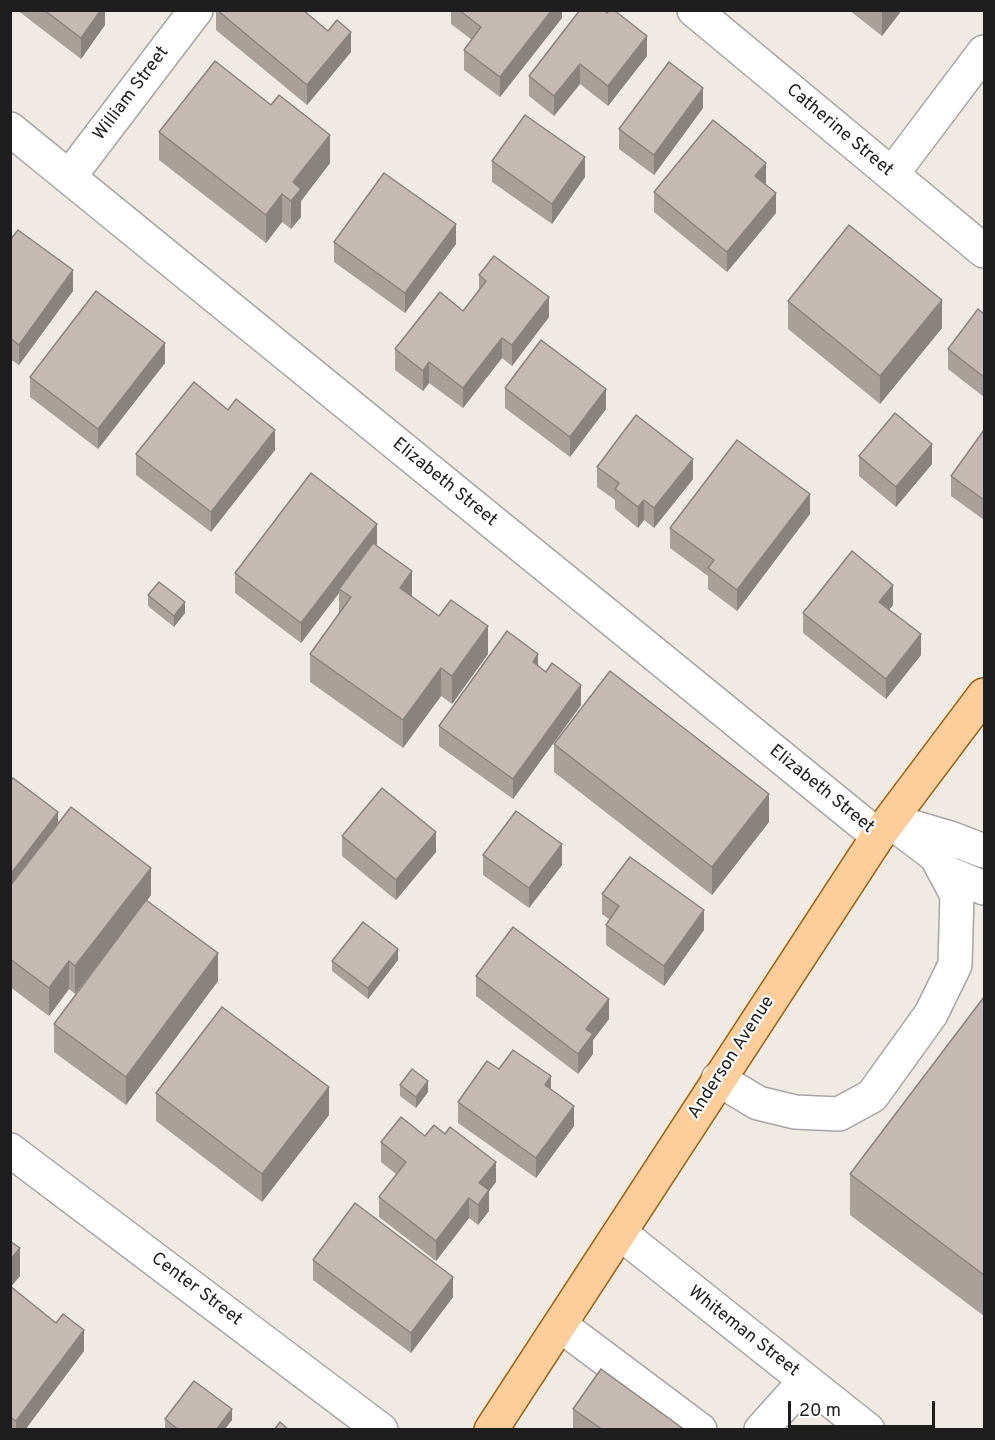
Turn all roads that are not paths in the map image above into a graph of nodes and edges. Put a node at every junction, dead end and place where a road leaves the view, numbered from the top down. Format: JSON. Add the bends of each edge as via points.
{"nodes":[{"id":1,"x":196,"y":10,"type":"edge"},
{"id":2,"x":694,"y":10,"type":"edge"},
{"id":3,"x":984,"y":52,"type":"edge"},
{"id":4,"x":10,"y":129,"type":"edge"},
{"id":5,"x":892,"y":174,"type":"junction"},
{"id":6,"x":69,"y":177,"type":"junction"},
{"id":7,"x":984,"y":251,"type":"edge"},
{"id":8,"x":984,"y":695,"type":"edge"},
{"id":9,"x":884,"y":828,"type":"junction"},
{"id":10,"x":984,"y":851,"type":"edge"},
{"id":11,"x":945,"y":872,"type":"junction"},
{"id":12,"x":984,"y":888,"type":"edge"},
{"id":13,"x":971,"y":924,"type":"edge"},
{"id":14,"x":718,"y":1079,"type":"junction"},
{"id":15,"x":10,"y":1150,"type":"edge"},
{"id":16,"x":620,"y":1233,"type":"junction"},
{"id":17,"x":560,"y":1325,"type":"junction"},
{"id":18,"x":805,"y":1381,"type":"junction"},
{"id":19,"x":381,"y":1430,"type":"edge"},
{"id":20,"x":491,"y":1430,"type":"edge"},
{"id":21,"x":700,"y":1430,"type":"edge"},
{"id":22,"x":761,"y":1430,"type":"edge"},
{"id":23,"x":868,"y":1430,"type":"edge"}],
"edges":[{"from":1,"to":6,"type":"street","name":"William Street"},
{"from":2,"to":5,"type":"street","name":"Catherine Street"},
{"from":3,"to":5,"type":"street"},
{"from":4,"to":6,"type":"street","name":"Elizabeth Street"},
{"from":5,"to":7,"type":"street","name":"Catherine Street"},
{"from":6,"to":9,"type":"street","name":"Elizabeth Street"},
{"from":8,"to":9,"type":"main road","name":"Anderson Avenue"},
{"from":9,"to":10,"type":"street","via":[[950,838]]},
{"from":9,"to":11,"type":"street","name":"Elizabeth Street","via":[[936,856]]},
{"from":9,"to":14,"type":"main road","name":"Anderson Avenue"},
{"from":11,"to":12,"type":"street"},
{"from":11,"to":13,"type":"street"},
{"from":13,"to":14,"type":"street","via":[[931,1014],[872,1096],[839,1114],[795,1112],[758,1103]]},
{"from":14,"to":16,"type":"main road","name":"Anderson Avenue"},
{"from":15,"to":19,"type":"street","name":"Center Street"},
{"from":16,"to":17,"type":"main road","name":"Anderson Avenue"},
{"from":16,"to":18,"type":"street","name":"Whiteman Street"},
{"from":17,"to":20,"type":"main road","name":"Anderson Avenue"},
{"from":17,"to":21,"type":"street"},
{"from":18,"to":22,"type":"street"},
{"from":18,"to":23,"type":"street","name":"Whiteman Street"}]}
